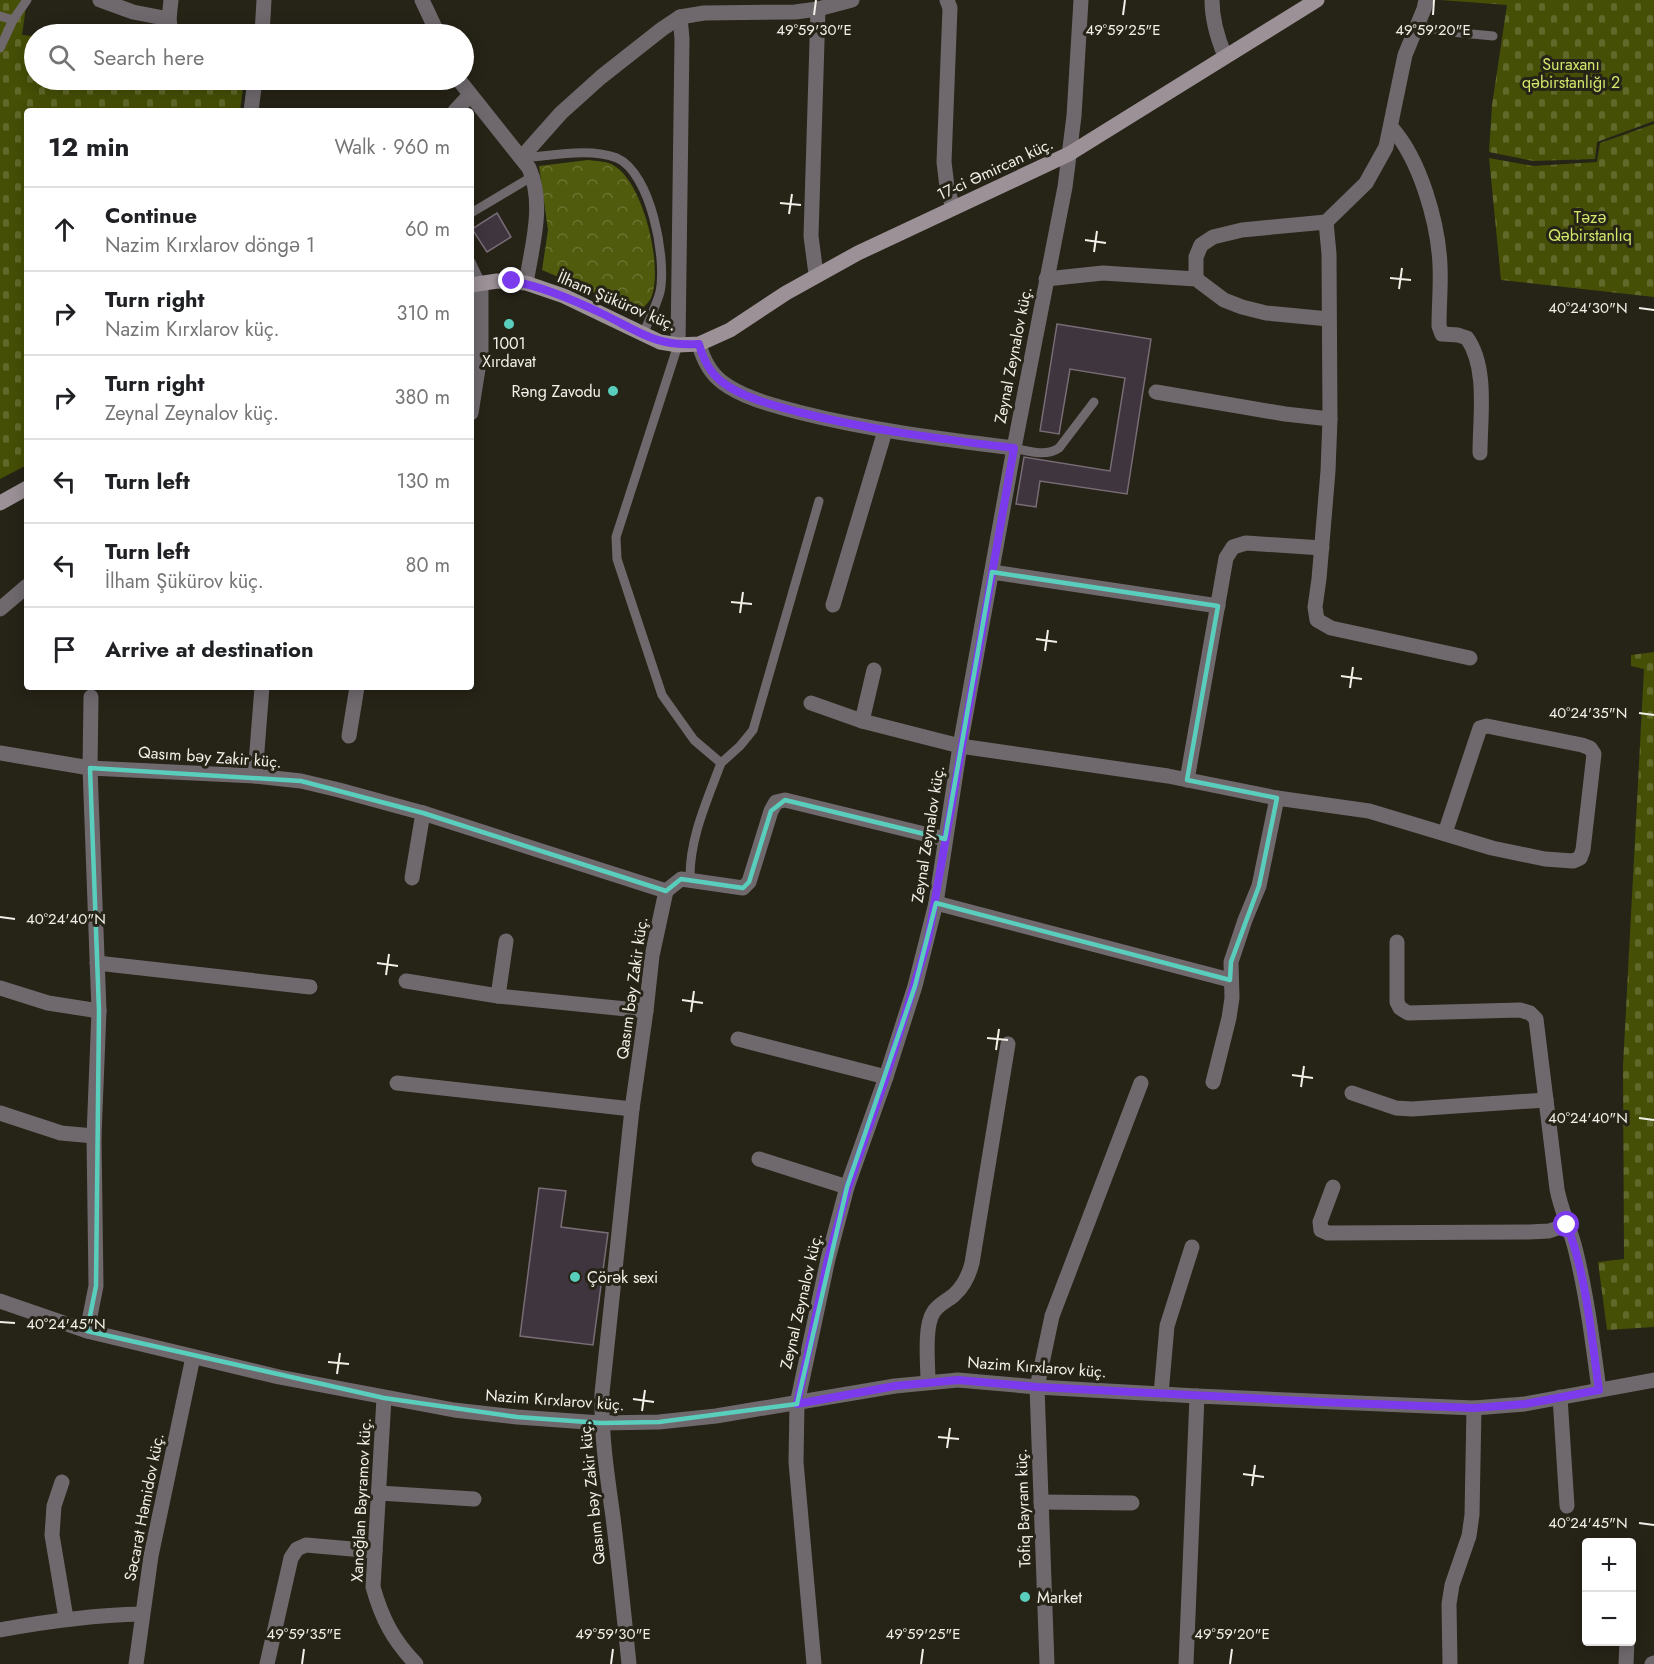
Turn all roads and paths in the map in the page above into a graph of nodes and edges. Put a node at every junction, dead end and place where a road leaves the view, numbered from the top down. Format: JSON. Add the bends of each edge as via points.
{"nodes":[{"id":1,"x":27,"y":0,"type":"edge"},
{"id":2,"x":100,"y":0,"type":"edge"},
{"id":3,"x":171,"y":0,"type":"edge"},
{"id":4,"x":264,"y":0,"type":"edge"},
{"id":5,"x":852,"y":0,"type":"edge"},
{"id":6,"x":947,"y":0,"type":"edge"},
{"id":7,"x":1081,"y":0,"type":"edge"},
{"id":8,"x":1212,"y":0,"type":"edge"},
{"id":9,"x":1317,"y":0,"type":"edge"},
{"id":10,"x":1426,"y":0,"type":"edge"},
{"id":11,"x":427,"y":1,"type":"edge"},
{"id":12,"x":818,"y":9,"type":"junction"},
{"id":13,"x":0,"y":16,"type":"edge"},
{"id":14,"x":680,"y":17,"type":"junction"},
{"id":15,"x":14,"y":20,"type":"junction"},
{"id":16,"x":163,"y":24,"type":"edge"},
{"id":17,"x":170,"y":24,"type":"edge"},
{"id":18,"x":263,"y":24,"type":"edge"},
{"id":19,"x":435,"y":24,"type":"edge"},
{"id":20,"x":1418,"y":24,"type":"junction"},
{"id":21,"x":1493,"y":36,"type":"dead end"},
{"id":22,"x":0,"y":48,"type":"edge"},
{"id":23,"x":1225,"y":56,"type":"junction"},
{"id":24,"x":254,"y":90,"type":"edge"},
{"id":25,"x":466,"y":90,"type":"edge"},
{"id":26,"x":470,"y":95,"type":"junction"},
{"id":27,"x":251,"y":108,"type":"edge"},
{"id":28,"x":458,"y":108,"type":"edge"},
{"id":29,"x":1391,"y":127,"type":"junction"},
{"id":30,"x":1069,"y":154,"type":"junction"},
{"id":31,"x":521,"y":158,"type":"junction"},
{"id":32,"x":533,"y":176,"type":"junction"},
{"id":33,"x":953,"y":208,"type":"junction"},
{"id":34,"x":474,"y":211,"type":"edge"},
{"id":35,"x":1326,"y":222,"type":"junction"},
{"id":36,"x":816,"y":274,"type":"junction"},
{"id":37,"x":1046,"y":279,"type":"junction"},
{"id":38,"x":1196,"y":279,"type":"junction"},
{"id":39,"x":526,"y":283,"type":"junction"},
{"id":40,"x":476,"y":284,"type":"edge"},
{"id":41,"x":1329,"y":319,"type":"junction"},
{"id":42,"x":643,"y":335,"type":"junction"},
{"id":43,"x":699,"y":344,"type":"junction"},
{"id":44,"x":678,"y":345,"type":"junction"},
{"id":45,"x":1156,"y":392,"type":"dead end"},
{"id":46,"x":474,"y":394,"type":"edge"},
{"id":47,"x":1094,"y":402,"type":"dead end"},
{"id":48,"x":1330,"y":419,"type":"junction"},
{"id":49,"x":885,"y":431,"type":"junction"},
{"id":50,"x":1014,"y":448,"type":"junction"},
{"id":51,"x":1480,"y":453,"type":"dead end"},
{"id":52,"x":24,"y":490,"type":"edge"},
{"id":53,"x":819,"y":501,"type":"dead end"},
{"id":54,"x":0,"y":503,"type":"edge"},
{"id":55,"x":1322,"y":548,"type":"junction"},
{"id":56,"x":992,"y":572,"type":"junction"},
{"id":57,"x":24,"y":589,"type":"edge"},
{"id":58,"x":833,"y":605,"type":"dead end"},
{"id":59,"x":1218,"y":606,"type":"junction"},
{"id":60,"x":0,"y":609,"type":"edge"},
{"id":61,"x":1470,"y":658,"type":"dead end"},
{"id":62,"x":874,"y":670,"type":"dead end"},
{"id":63,"x":262,"y":690,"type":"edge"},
{"id":64,"x":357,"y":690,"type":"edge"},
{"id":65,"x":91,"y":697,"type":"dead end"},
{"id":66,"x":811,"y":703,"type":"dead end"},
{"id":67,"x":862,"y":721,"type":"junction"},
{"id":68,"x":349,"y":736,"type":"dead end"},
{"id":69,"x":960,"y":746,"type":"junction"},
{"id":70,"x":0,"y":753,"type":"edge"},
{"id":71,"x":721,"y":764,"type":"junction"},
{"id":72,"x":90,"y":768,"type":"junction"},
{"id":73,"x":255,"y":776,"type":"junction"},
{"id":74,"x":1187,"y":780,"type":"junction"},
{"id":75,"x":1277,"y":798,"type":"junction"},
{"id":76,"x":423,"y":813,"type":"junction"},
{"id":77,"x":1445,"y":833,"type":"junction"},
{"id":78,"x":945,"y":838,"type":"junction"},
{"id":79,"x":412,"y":878,"type":"dead end"},
{"id":80,"x":690,"y":879,"type":"junction"},
{"id":81,"x":666,"y":891,"type":"junction"},
{"id":82,"x":936,"y":903,"type":"junction"},
{"id":83,"x":506,"y":941,"type":"dead end"},
{"id":84,"x":1397,"y":942,"type":"dead end"},
{"id":85,"x":97,"y":963,"type":"junction"},
{"id":86,"x":1230,"y":980,"type":"junction"},
{"id":87,"x":406,"y":981,"type":"dead end"},
{"id":88,"x":310,"y":987,"type":"dead end"},
{"id":89,"x":0,"y":988,"type":"edge"},
{"id":90,"x":498,"y":996,"type":"junction"},
{"id":91,"x":99,"y":1011,"type":"junction"},
{"id":92,"x":646,"y":1011,"type":"junction"},
{"id":93,"x":738,"y":1039,"type":"dead end"},
{"id":94,"x":1008,"y":1044,"type":"dead end"},
{"id":95,"x":886,"y":1077,"type":"junction"},
{"id":96,"x":1213,"y":1082,"type":"dead end"},
{"id":97,"x":397,"y":1083,"type":"dead end"},
{"id":98,"x":1141,"y":1083,"type":"dead end"},
{"id":99,"x":1352,"y":1093,"type":"dead end"},
{"id":100,"x":1546,"y":1100,"type":"junction"},
{"id":101,"x":633,"y":1109,"type":"junction"},
{"id":102,"x":0,"y":1113,"type":"edge"},
{"id":103,"x":94,"y":1136,"type":"junction"},
{"id":104,"x":759,"y":1159,"type":"dead end"},
{"id":105,"x":1333,"y":1187,"type":"dead end"},
{"id":106,"x":848,"y":1188,"type":"junction"},
{"id":107,"x":1567,"y":1225,"type":"junction"},
{"id":108,"x":1192,"y":1247,"type":"dead end"},
{"id":109,"x":0,"y":1301,"type":"edge"},
{"id":110,"x":87,"y":1330,"type":"junction"},
{"id":111,"x":193,"y":1357,"type":"junction"},
{"id":112,"x":1654,"y":1380,"type":"edge"},
{"id":113,"x":928,"y":1382,"type":"junction"},
{"id":114,"x":1037,"y":1387,"type":"junction"},
{"id":115,"x":1599,"y":1390,"type":"junction"},
{"id":116,"x":1161,"y":1394,"type":"junction"},
{"id":117,"x":1197,"y":1396,"type":"junction"},
{"id":118,"x":1560,"y":1397,"type":"junction"},
{"id":119,"x":384,"y":1398,"type":"junction"},
{"id":120,"x":797,"y":1404,"type":"junction"},
{"id":121,"x":1474,"y":1408,"type":"junction"},
{"id":122,"x":601,"y":1423,"type":"junction"},
{"id":123,"x":62,"y":1482,"type":"dead end"},
{"id":124,"x":380,"y":1493,"type":"junction"},
{"id":125,"x":474,"y":1499,"type":"dead end"},
{"id":126,"x":1041,"y":1502,"type":"junction"},
{"id":127,"x":1132,"y":1503,"type":"dead end"},
{"id":128,"x":1567,"y":1506,"type":"dead end"},
{"id":129,"x":375,"y":1551,"type":"junction"},
{"id":130,"x":142,"y":1614,"type":"junction"},
{"id":131,"x":66,"y":1618,"type":"junction"},
{"id":132,"x":0,"y":1630,"type":"edge"},
{"id":133,"x":1627,"y":1646,"type":"edge"},
{"id":134,"x":136,"y":1664,"type":"edge"},
{"id":135,"x":267,"y":1664,"type":"edge"},
{"id":136,"x":416,"y":1664,"type":"edge"},
{"id":137,"x":629,"y":1664,"type":"edge"},
{"id":138,"x":814,"y":1664,"type":"edge"},
{"id":139,"x":1047,"y":1664,"type":"edge"},
{"id":140,"x":1186,"y":1664,"type":"edge"},
{"id":141,"x":1450,"y":1664,"type":"edge"},
{"id":142,"x":1626,"y":1664,"type":"edge"}],
"edges":[{"from":1,"to":15,"type":"lane"},
{"from":2,"to":16,"type":"street"},
{"from":3,"to":17,"type":"street"},
{"from":4,"to":18,"type":"street"},
{"from":5,"to":12,"type":"street"},
{"from":6,"to":33,"type":"street","via":[[950,8],[944,162]]},
{"from":7,"to":30,"type":"street","name":"Zeynal Zeynalov küç."},
{"from":8,"to":23,"type":"street","via":[[1216,33]]},
{"from":9,"to":23,"type":"street","name":"17-ci Əmircan küç."},
{"from":10,"to":20,"type":"street"},
{"from":11,"to":19,"type":"street"},
{"from":12,"to":14,"type":"street"},
{"from":12,"to":36,"type":"street","via":[[811,236]]},
{"from":13,"to":15,"type":"lane"},
{"from":14,"to":31,"type":"street","via":[[600,77]]},
{"from":14,"to":44,"type":"street"},
{"from":15,"to":22,"type":"lane"},
{"from":20,"to":21,"type":"lane","via":[[1441,31]]},
{"from":20,"to":29,"type":"street","via":[[1405,55]]},
{"from":23,"to":30,"type":"street","name":"17-ci Əmircan küç."},
{"from":24,"to":27,"type":"street"},
{"from":25,"to":26,"type":"street"},
{"from":26,"to":28,"type":"street"},
{"from":26,"to":31,"type":"street"},
{"from":29,"to":35,"type":"street","via":[[1386,147],[1366,183]]},
{"from":29,"to":51,"type":"street","via":[[1403,140],[1423,182],[1440,265],[1442,334],[1467,338],[1478,357]]},
{"from":30,"to":33,"type":"street","name":"17-ci Əmircan küç."},
{"from":30,"to":37,"type":"street","name":"Zeynal Zeynalov küç."},
{"from":31,"to":32,"type":"street"},
{"from":31,"to":42,"type":"lane","via":[[587,153],[617,158],[630,165],[654,216],[663,262],[660,292]]},
{"from":32,"to":34,"type":"lane"},
{"from":32,"to":39,"type":"street","via":[[537,210]]},
{"from":33,"to":36,"type":"street","name":"17-ci Əmircan küç."},
{"from":35,"to":38,"type":"street","via":[[1242,230],[1213,237],[1201,245],[1196,257]]},
{"from":35,"to":41,"type":"street"},
{"from":36,"to":43,"type":"street","name":"17-ci Əmircan küç.","via":[[730,330]]},
{"from":37,"to":38,"type":"street","via":[[1103,273]]},
{"from":37,"to":50,"type":"street","name":"Zeynal Zeynalov küç."},
{"from":38,"to":41,"type":"street","via":[[1224,300],[1242,307]]},
{"from":39,"to":40,"type":"street","name":"İlham Şükürov küç."},
{"from":39,"to":42,"type":"street","name":"İlham Şükürov küç.","via":[[564,296]]},
{"from":40,"to":46,"type":"street","via":[[481,350]]},
{"from":41,"to":48,"type":"street"},
{"from":42,"to":44,"type":"street","name":"İlham Şükürov küç."},
{"from":43,"to":44,"type":"street","name":"17-ci Əmircan küç."},
{"from":43,"to":49,"type":"street","via":[[711,371],[743,394],[836,422]]},
{"from":44,"to":71,"type":"lane","via":[[616,537],[617,559],[662,695],[694,740]]},
{"from":45,"to":48,"type":"street"},
{"from":47,"to":50,"type":"lane","via":[[1053,452]]},
{"from":48,"to":55,"type":"street"},
{"from":49,"to":50,"type":"street"},
{"from":49,"to":58,"type":"street"},
{"from":50,"to":56,"type":"street","name":"Zeynal Zeynalov küç."},
{"from":52,"to":54,"type":"street"},
{"from":53,"to":71,"type":"lane","via":[[753,730]]},
{"from":55,"to":59,"type":"street","via":[[1246,543],[1233,547],[1226,558]]},
{"from":55,"to":61,"type":"street","via":[[1317,620],[1331,628]]},
{"from":56,"to":59,"type":"street"},
{"from":56,"to":69,"type":"street","name":"Zeynal Zeynalov küç."},
{"from":57,"to":60,"type":"street"},
{"from":59,"to":74,"type":"street"},
{"from":62,"to":67,"type":"street"},
{"from":63,"to":73,"type":"street"},
{"from":64,"to":68,"type":"street"},
{"from":65,"to":72,"type":"street"},
{"from":66,"to":67,"type":"street"},
{"from":67,"to":69,"type":"street"},
{"from":69,"to":74,"type":"street"},
{"from":69,"to":78,"type":"street","name":"Zeynal Zeynalov küç."},
{"from":70,"to":72,"type":"street","name":"Qasım bəy Zakir küç."},
{"from":71,"to":80,"type":"lane","via":[[692,844]]},
{"from":72,"to":73,"type":"street","name":"Qasım bəy Zakir küç."},
{"from":72,"to":85,"type":"street"},
{"from":73,"to":76,"type":"street","name":"Qasım bəy Zakir küç.","via":[[301,781]]},
{"from":74,"to":75,"type":"street"},
{"from":75,"to":77,"type":"street","via":[[1368,811]]},
{"from":75,"to":86,"type":"street","via":[[1259,886],[1240,934]]},
{"from":76,"to":79,"type":"street"},
{"from":76,"to":81,"type":"street","name":"Qasım bəy Zakir küç."},
{"from":77,"to":77,"type":"street","via":[[1480,728],[1487,726],[1582,745],[1594,754],[1580,858],[1545,859]]},
{"from":78,"to":80,"type":"street","via":[[785,800],[776,802],[771,811],[750,882],[743,888]]},
{"from":78,"to":82,"type":"street","name":"Zeynal Zeynalov küç."},
{"from":80,"to":81,"type":"street","via":[[681,879]]},
{"from":81,"to":92,"type":"street","name":"Qasım bəy Zakir küç.","via":[[652,956]]},
{"from":82,"to":86,"type":"street"},
{"from":82,"to":95,"type":"street","name":"Zeynal Zeynalov küç."},
{"from":83,"to":90,"type":"street"},
{"from":84,"to":100,"type":"street","via":[[1397,1002],[1408,1013],[1520,1010],[1536,1019]]},
{"from":85,"to":88,"type":"street"},
{"from":85,"to":91,"type":"street"},
{"from":86,"to":96,"type":"street","via":[[1229,1018]]},
{"from":87,"to":90,"type":"street"},
{"from":89,"to":91,"type":"street","via":[[48,1003]]},
{"from":90,"to":92,"type":"street"},
{"from":91,"to":103,"type":"street"},
{"from":92,"to":101,"type":"street","name":"Qasım bəy Zakir küç."},
{"from":93,"to":95,"type":"street"},
{"from":94,"to":113,"type":"street","via":[[972,1263],[968,1277],[956,1293],[931,1314]]},
{"from":95,"to":106,"type":"street","name":"Zeynal Zeynalov küç."},
{"from":97,"to":101,"type":"street"},
{"from":98,"to":114,"type":"street","name":"Tofiq Bayram küç.","via":[[1052,1316]]},
{"from":99,"to":100,"type":"street","via":[[1396,1108],[1412,1109]]},
{"from":100,"to":107,"type":"street","via":[[1557,1189]]},
{"from":101,"to":122,"type":"street","name":"Qasım bəy Zakir küç."},
{"from":102,"to":103,"type":"street","via":[[61,1133]]},
{"from":103,"to":110,"type":"street","via":[[96,1286]]},
{"from":104,"to":106,"type":"street"},
{"from":105,"to":107,"type":"street","via":[[1320,1222],[1321,1230],[1328,1233],[1539,1232]]},
{"from":106,"to":120,"type":"street","name":"Zeynal Zeynalov küç.","via":[[828,1259]]},
{"from":107,"to":115,"type":"street","via":[[1585,1290]]},
{"from":108,"to":116,"type":"street","via":[[1167,1326]]},
{"from":109,"to":110,"type":"street","name":"Nazim Kırxlarov küç."},
{"from":110,"to":111,"type":"street","name":"Nazim Kırxlarov küç."},
{"from":111,"to":119,"type":"street","name":"Nazim Kırxlarov küç."},
{"from":111,"to":130,"type":"street","name":"Səcarət Həmidov küç."},
{"from":112,"to":115,"type":"street","name":"Nazim Kırxlarov küç."},
{"from":113,"to":114,"type":"street","name":"Nazim Kırxlarov küç.","via":[[958,1380]]},
{"from":113,"to":120,"type":"street","name":"Nazim Kırxlarov küç."},
{"from":114,"to":116,"type":"street","name":"Nazim Kırxlarov küç."},
{"from":114,"to":126,"type":"street","name":"Tofiq Bayram küç."},
{"from":115,"to":118,"type":"street","name":"Nazim Kırxlarov küç."},
{"from":116,"to":117,"type":"street","name":"Nazim Kırxlarov küç."},
{"from":117,"to":121,"type":"street","name":"Nazim Kırxlarov küç."},
{"from":117,"to":140,"type":"street"},
{"from":118,"to":121,"type":"street","name":"Nazim Kırxlarov küç."},
{"from":118,"to":128,"type":"street"},
{"from":119,"to":122,"type":"street","name":"Nazim Kırxlarov küç.","via":[[485,1414]]},
{"from":119,"to":124,"type":"street","name":"Xanoğlan Bayramov küç."},
{"from":120,"to":122,"type":"street","name":"Nazim Kırxlarov küç.","via":[[659,1422]]},
{"from":120,"to":138,"type":"street","name":"Zeynal Zeynalov küç.","via":[[796,1462]]},
{"from":121,"to":141,"type":"street","via":[[1472,1515],[1451,1594]]},
{"from":122,"to":137,"type":"street","name":"Qasım bəy Zakir küç."},
{"from":123,"to":131,"type":"street","via":[[54,1506],[52,1535]]},
{"from":124,"to":125,"type":"street"},
{"from":124,"to":129,"type":"street","name":"Xanoğlan Bayramov küç."},
{"from":126,"to":127,"type":"street"},
{"from":126,"to":139,"type":"street","name":"Tofiq Bayram küç."},
{"from":129,"to":135,"type":"street","via":[[306,1545],[297,1549],[291,1558]]},
{"from":129,"to":136,"type":"street","name":"Xanoğlan Bayramov küç.","via":[[373,1587],[380,1613],[399,1646]]},
{"from":130,"to":131,"type":"street"},
{"from":130,"to":134,"type":"street","name":"Səcarət Həmidov küç."},
{"from":131,"to":132,"type":"street"},
{"from":133,"to":142,"type":"street"}]}
